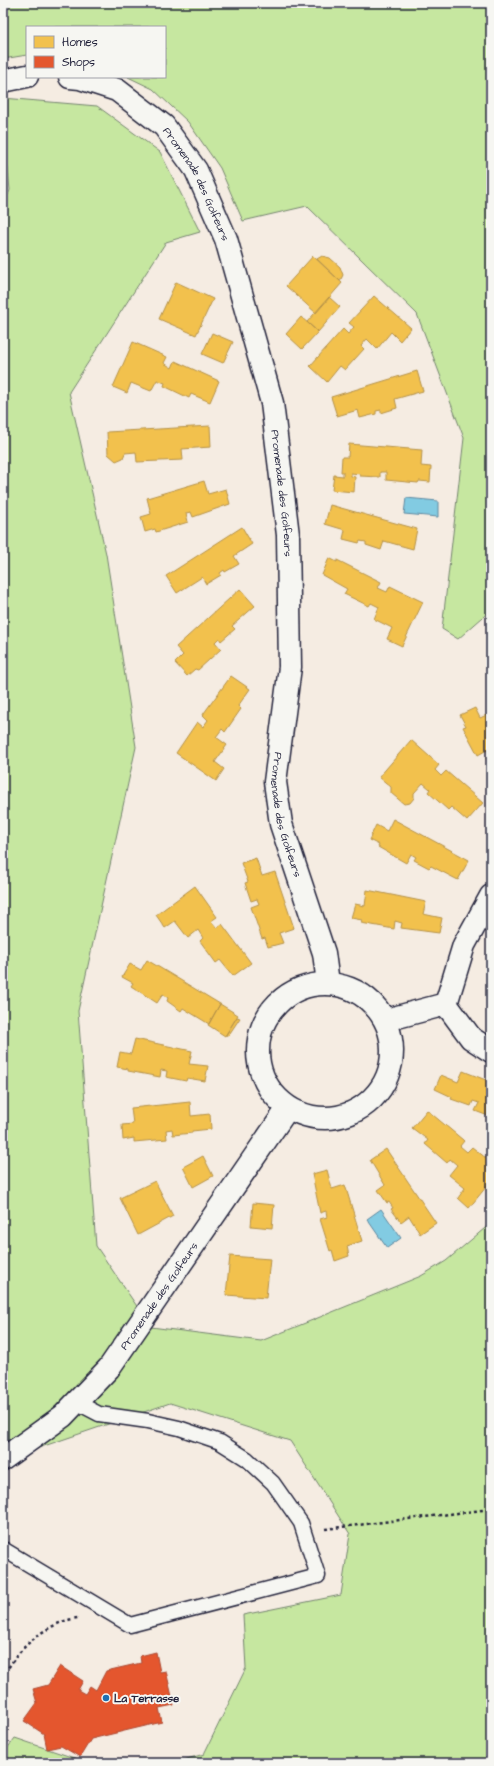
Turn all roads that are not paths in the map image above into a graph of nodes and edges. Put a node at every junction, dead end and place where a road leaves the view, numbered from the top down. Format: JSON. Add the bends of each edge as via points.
{"nodes":[{"id":1,"x":26,"y":76,"type":"edge"},
{"id":2,"x":80,"y":78,"type":"edge"},
{"id":3,"x":3,"y":81,"type":"edge"},
{"id":4,"x":491,"y":896,"type":"edge"},
{"id":5,"x":328,"y":983,"type":"junction"},
{"id":6,"x":446,"y":1004,"type":"junction"},
{"id":7,"x":386,"y":1020,"type":"junction"},
{"id":8,"x":491,"y":1051,"type":"edge"},
{"id":9,"x":288,"y":1108,"type":"junction"},
{"id":10,"x":76,"y":1402,"type":"junction"},
{"id":11,"x":3,"y":1460,"type":"edge"},
{"id":12,"x":3,"y":1549,"type":"edge"}],
"edges":[{"from":1,"to":3,"type":"street"},
{"from":2,"to":5,"type":"street","name":"Promenade des Golfeurs","via":[[117,90],[164,126],[196,170],[226,239],[272,403],[288,534],[290,667],[275,782],[281,824],[324,953]]},
{"from":4,"to":6,"type":"street","via":[[464,945]]},
{"from":5,"to":7,"type":"street","via":[[352,988],[371,1001]]},
{"from":5,"to":9,"type":"street","via":[[299,988],[275,1005],[260,1030],[257,1059],[267,1087]]},
{"from":6,"to":7,"type":"street"},
{"from":6,"to":8,"type":"street","via":[[471,1038]]},
{"from":7,"to":9,"type":"street","via":[[393,1045],[390,1070],[379,1092],[360,1110],[336,1118],[311,1118]]},
{"from":9,"to":10,"type":"street","name":"Promenade des Golfeurs","via":[[109,1368]]},
{"from":10,"to":11,"type":"street","name":"Promenade des Golfeurs","via":[[63,1416]]},
{"from":10,"to":12,"type":"lane","via":[[99,1414],[179,1428],[220,1442],[247,1459],[273,1483],[301,1524],[318,1576],[130,1625]]}]}
